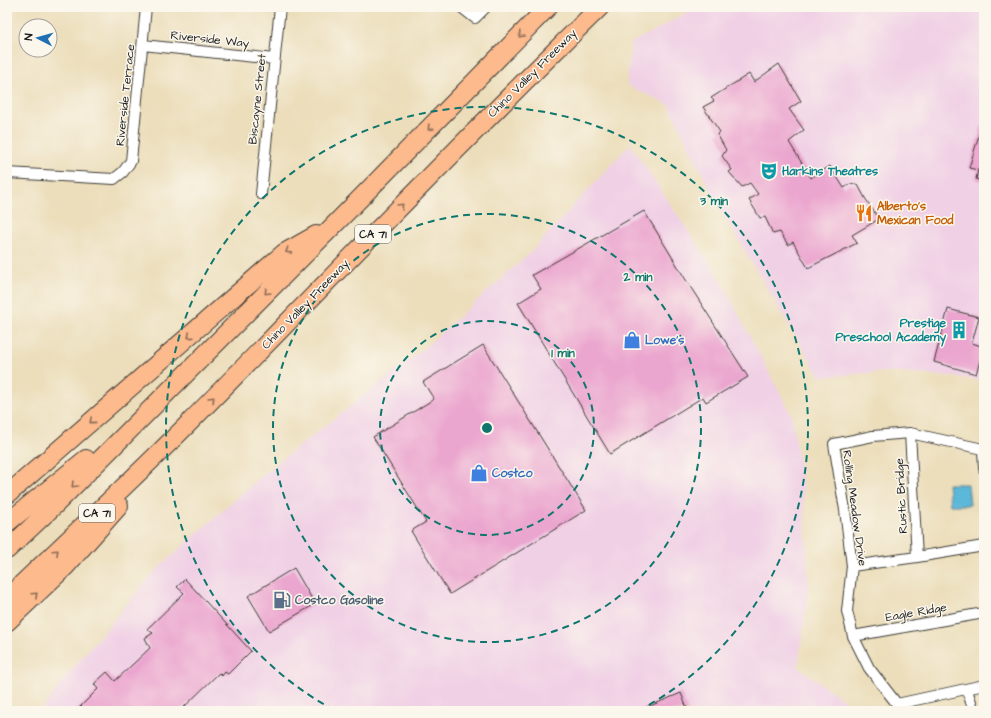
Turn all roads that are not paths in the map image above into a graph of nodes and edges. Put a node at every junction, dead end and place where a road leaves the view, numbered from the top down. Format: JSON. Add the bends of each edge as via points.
{"nodes":[{"id":1,"x":146,"y":7,"type":"edge"},
{"id":2,"x":280,"y":7,"type":"edge"},
{"id":3,"x":461,"y":7,"type":"edge"},
{"id":4,"x":486,"y":7,"type":"edge"},
{"id":5,"x":548,"y":7,"type":"edge"},
{"id":6,"x":600,"y":7,"type":"edge"},
{"id":7,"x":143,"y":45,"type":"junction"},
{"id":8,"x":274,"y":59,"type":"junction"},
{"id":9,"x":7,"y":173,"type":"edge"},
{"id":10,"x":261,"y":194,"type":"dead end"},
{"id":11,"x":334,"y":225,"type":"junction"},
{"id":12,"x":151,"y":408,"type":"junction"},
{"id":13,"x":185,"y":427,"type":"junction"},
{"id":14,"x":910,"y":433,"type":"junction"},
{"id":15,"x":984,"y":469,"type":"edge"},
{"id":16,"x":7,"y":495,"type":"edge"},
{"id":17,"x":7,"y":523,"type":"edge"},
{"id":18,"x":984,"y":546,"type":"edge"},
{"id":19,"x":7,"y":550,"type":"edge"},
{"id":20,"x":917,"y":557,"type":"junction"},
{"id":21,"x":852,"y":566,"type":"junction"},
{"id":22,"x":7,"y":598,"type":"edge"},
{"id":23,"x":984,"y":614,"type":"edge"},
{"id":24,"x":7,"y":622,"type":"edge"},
{"id":25,"x":853,"y":636,"type":"junction"},
{"id":26,"x":984,"y":685,"type":"edge"},
{"id":27,"x":967,"y":690,"type":"junction"},
{"id":28,"x":974,"y":711,"type":"edge"}],
"edges":[{"from":1,"to":7,"type":"street","name":"Riverside Terrace"},
{"from":2,"to":8,"type":"street","name":"Biscayne Street"},
{"from":3,"to":4,"type":"street","via":[[475,18]]},
{"from":5,"to":11,"type":"highway","number":"CA 71","one_way":true},
{"from":13,"to":6,"type":"highway","name":"Chino Valley Freeway","number":"CA 71","one_way":true,"via":[[472,133]]},
{"from":7,"to":8,"type":"street","name":"Riverside Way"},
{"from":7,"to":9,"type":"street","name":"Riverside Terrace","via":[[131,161],[123,172],[114,179]]},
{"from":8,"to":10,"type":"street","name":"Biscayne Street"},
{"from":11,"to":12,"type":"highway","number":"CA 71","one_way":true},
{"from":11,"to":16,"type":"highway","one_way":true,"via":[[284,253]]},
{"from":12,"to":17,"type":"highway"},
{"from":12,"to":19,"type":"highway","number":"CA 71","one_way":true},
{"from":22,"to":13,"type":"highway","name":"Chino Valley Freeway","number":"CA 71","one_way":true},
{"from":24,"to":13,"type":"highway","one_way":true,"via":[[93,537]]},
{"from":14,"to":15,"type":"street","via":[[983,449]]},
{"from":14,"to":20,"type":"street","name":"Rustic Bridge"},
{"from":14,"to":21,"type":"street","name":"Rolling Meadow Drive","via":[[873,436],[834,444]]},
{"from":18,"to":20,"type":"street"},
{"from":20,"to":21,"type":"street"},
{"from":21,"to":25,"type":"street","name":"Rolling Meadow Drive","via":[[847,611]]},
{"from":23,"to":25,"type":"street","name":"Eagle Ridge"},
{"from":25,"to":27,"type":"street","name":"Rolling Meadow Drive","via":[[869,668],[897,704]]},
{"from":26,"to":27,"type":"street"},
{"from":27,"to":28,"type":"street"}]}
